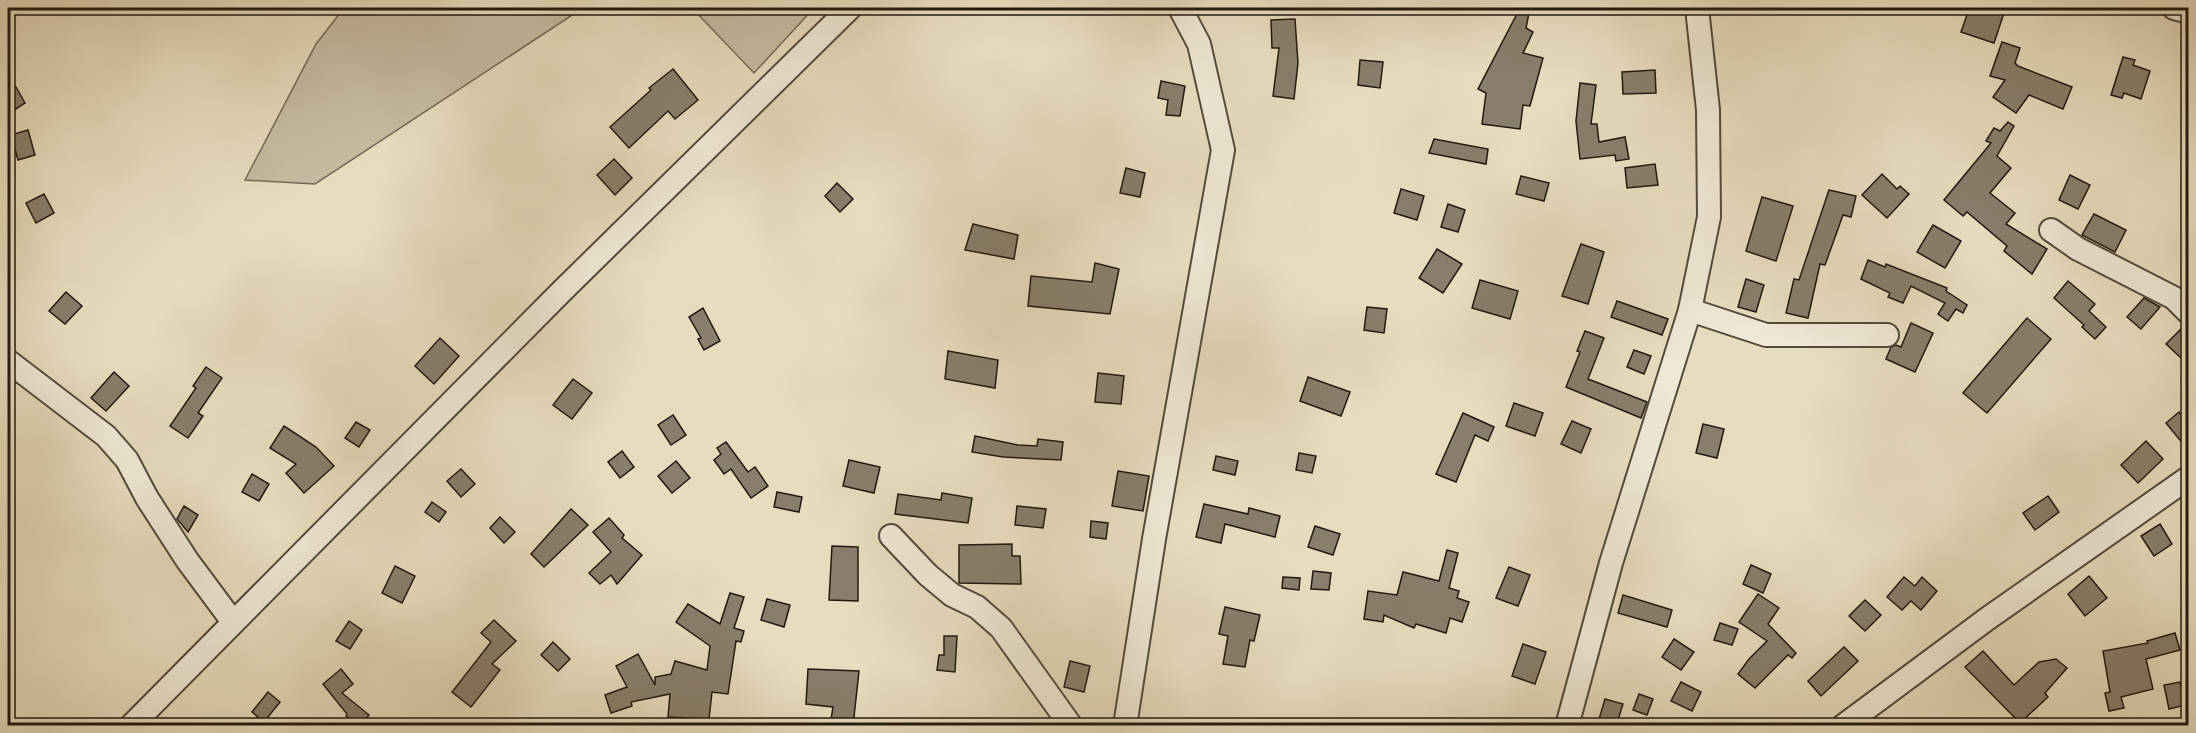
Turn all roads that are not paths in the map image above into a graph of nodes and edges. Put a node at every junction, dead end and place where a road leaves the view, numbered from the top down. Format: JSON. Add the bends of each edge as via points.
{"nodes":[{"id":1,"x":850,"y":8,"type":"edge"},
{"id":2,"x":1180,"y":8,"type":"edge"},
{"id":3,"x":1697,"y":8,"type":"edge"},
{"id":4,"x":2174,"y":8,"type":"edge"},
{"id":5,"x":2188,"y":12,"type":"edge"},
{"id":6,"x":2051,"y":230,"type":"dead end"},
{"id":7,"x":1690,"y":310,"type":"junction"},
{"id":8,"x":2188,"y":312,"type":"edge"},
{"id":9,"x":1887,"y":335,"type":"dead end"},
{"id":10,"x":8,"y":361,"type":"edge"},
{"id":11,"x":2188,"y":478,"type":"edge"},
{"id":12,"x":891,"y":536,"type":"dead end"},
{"id":13,"x":233,"y":622,"type":"junction"},
{"id":14,"x":131,"y":726,"type":"edge"},
{"id":15,"x":1071,"y":726,"type":"edge"},
{"id":16,"x":1125,"y":726,"type":"edge"},
{"id":17,"x":1567,"y":726,"type":"edge"},
{"id":18,"x":1843,"y":726,"type":"edge"}],
"edges":[{"from":1,"to":13,"type":"street"},
{"from":2,"to":16,"type":"street","via":[[1199,44],[1223,150]]},
{"from":3,"to":7,"type":"street","via":[[1708,110],[1709,217]]},
{"from":4,"to":5,"type":"street"},
{"from":6,"to":8,"type":"street","via":[[2078,249],[2174,298]]},
{"from":7,"to":9,"type":"street","via":[[1766,335]]},
{"from":7,"to":17,"type":"street","via":[[1611,563]]},
{"from":10,"to":13,"type":"street","via":[[106,436],[127,460],[187,560]]},
{"from":11,"to":18,"type":"street"},
{"from":12,"to":15,"type":"street","via":[[928,576],[952,595],[977,607],[1001,628]]},
{"from":13,"to":14,"type":"street"}]}
